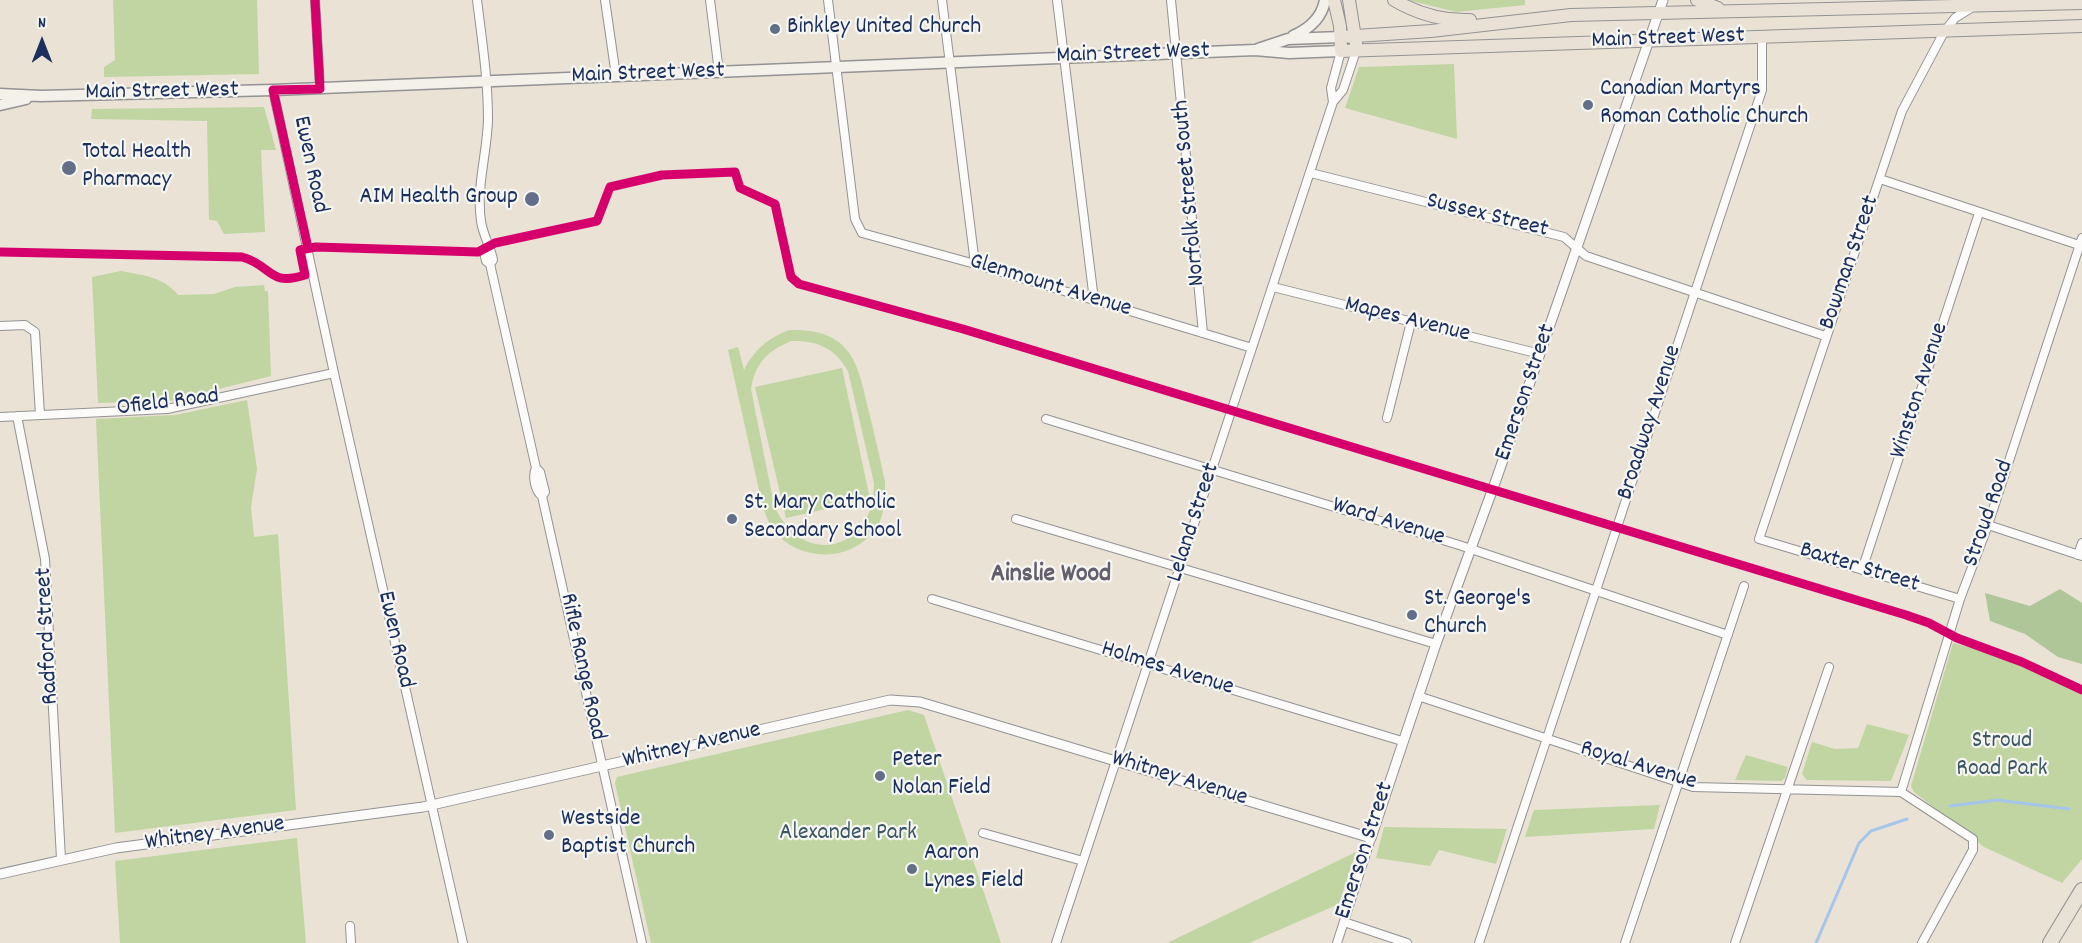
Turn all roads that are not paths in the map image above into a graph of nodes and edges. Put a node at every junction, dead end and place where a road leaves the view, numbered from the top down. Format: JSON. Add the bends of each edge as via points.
{"nodes":[{"id":1,"x":315,"y":0,"type":"edge"},
{"id":2,"x":477,"y":0,"type":"edge"},
{"id":3,"x":605,"y":0,"type":"edge"},
{"id":4,"x":710,"y":0,"type":"edge"},
{"id":5,"x":828,"y":0,"type":"edge"},
{"id":6,"x":942,"y":0,"type":"edge"},
{"id":7,"x":1056,"y":0,"type":"edge"},
{"id":8,"x":1171,"y":0,"type":"edge"},
{"id":9,"x":1325,"y":0,"type":"edge"},
{"id":10,"x":1334,"y":0,"type":"edge"},
{"id":11,"x":1349,"y":0,"type":"edge"},
{"id":12,"x":1394,"y":0,"type":"edge"},
{"id":13,"x":1663,"y":0,"type":"edge"},
{"id":14,"x":1697,"y":0,"type":"edge"},
{"id":15,"x":2082,"y":3,"type":"edge"},
{"id":16,"x":1975,"y":5,"type":"junction"},
{"id":17,"x":1727,"y":11,"type":"junction"},
{"id":18,"x":1659,"y":13,"type":"junction"},
{"id":19,"x":1555,"y":16,"type":"junction"},
{"id":20,"x":2082,"y":26,"type":"edge"},
{"id":21,"x":1944,"y":32,"type":"junction"},
{"id":22,"x":1356,"y":36,"type":"junction"},
{"id":23,"x":1341,"y":37,"type":"junction"},
{"id":24,"x":1762,"y":37,"type":"junction"},
{"id":25,"x":1288,"y":39,"type":"junction"},
{"id":26,"x":1649,"y":41,"type":"junction"},
{"id":27,"x":1255,"y":50,"type":"junction"},
{"id":28,"x":1341,"y":51,"type":"junction"},
{"id":29,"x":1356,"y":51,"type":"junction"},
{"id":30,"x":1177,"y":53,"type":"junction"},
{"id":31,"x":1064,"y":57,"type":"junction"},
{"id":32,"x":950,"y":62,"type":"junction"},
{"id":33,"x":836,"y":67,"type":"junction"},
{"id":34,"x":719,"y":72,"type":"junction"},
{"id":35,"x":615,"y":76,"type":"junction"},
{"id":36,"x":487,"y":82,"type":"junction"},
{"id":37,"x":320,"y":88,"type":"junction"},
{"id":38,"x":273,"y":90,"type":"junction"},
{"id":39,"x":0,"y":94,"type":"edge"},
{"id":40,"x":41,"y":96,"type":"junction"},
{"id":41,"x":1334,"y":102,"type":"junction"},
{"id":42,"x":0,"y":105,"type":"edge"},
{"id":43,"x":1311,"y":173,"type":"junction"},
{"id":44,"x":1880,"y":178,"type":"junction"},
{"id":45,"x":1979,"y":213,"type":"junction"},
{"id":46,"x":2080,"y":241,"type":"edge"},
{"id":47,"x":1577,"y":249,"type":"junction"},
{"id":48,"x":975,"y":264,"type":"junction"},
{"id":49,"x":1274,"y":287,"type":"junction"},
{"id":50,"x":1694,"y":293,"type":"junction"},
{"id":51,"x":1094,"y":300,"type":"junction"},
{"id":52,"x":1411,"y":322,"type":"junction"},
{"id":53,"x":0,"y":326,"type":"edge"},
{"id":54,"x":1203,"y":333,"type":"junction"},
{"id":55,"x":1825,"y":336,"type":"junction"},
{"id":56,"x":1252,"y":348,"type":"junction"},
{"id":57,"x":1540,"y":354,"type":"junction"},
{"id":58,"x":334,"y":373,"type":"junction"},
{"id":59,"x":40,"y":415,"type":"junction"},
{"id":60,"x":17,"y":416,"type":"junction"},
{"id":61,"x":0,"y":417,"type":"edge"},
{"id":62,"x":1387,"y":418,"type":"dead end"},
{"id":63,"x":1046,"y":419,"type":"dead end"},
{"id":64,"x":1212,"y":470,"type":"junction"},
{"id":65,"x":1016,"y":519,"type":"dead end"},
{"id":66,"x":1988,"y":525,"type":"junction"},
{"id":67,"x":1759,"y":539,"type":"joint"},
{"id":68,"x":2082,"y":543,"type":"edge"},
{"id":69,"x":1470,"y":549,"type":"junction"},
{"id":70,"x":2080,"y":556,"type":"edge"},
{"id":71,"x":1180,"y":567,"type":"junction"},
{"id":72,"x":1862,"y":570,"type":"junction"},
{"id":73,"x":1744,"y":586,"type":"dead end"},
{"id":74,"x":1595,"y":592,"type":"junction"},
{"id":75,"x":932,"y":599,"type":"dead end"},
{"id":76,"x":1960,"y":599,"type":"junction"},
{"id":77,"x":1728,"y":635,"type":"junction"},
{"id":78,"x":1436,"y":644,"type":"junction"},
{"id":79,"x":1148,"y":664,"type":"junction"},
{"id":80,"x":1829,"y":668,"type":"dead end"},
{"id":81,"x":1418,"y":696,"type":"junction"},
{"id":82,"x":1547,"y":739,"type":"junction"},
{"id":83,"x":1402,"y":741,"type":"junction"},
{"id":84,"x":1116,"y":761,"type":"junction"},
{"id":85,"x":603,"y":767,"type":"junction"},
{"id":86,"x":1679,"y":783,"type":"junction"},
{"id":87,"x":1787,"y":789,"type":"junction"},
{"id":88,"x":1901,"y":792,"type":"junction"},
{"id":89,"x":432,"y":805,"type":"junction"},
{"id":90,"x":983,"y":833,"type":"dead end"},
{"id":91,"x":1371,"y":838,"type":"junction"},
{"id":92,"x":61,"y":859,"type":"junction"},
{"id":93,"x":1083,"y":861,"type":"junction"},
{"id":94,"x":0,"y":874,"type":"edge"},
{"id":95,"x":2082,"y":890,"type":"edge"},
{"id":96,"x":1344,"y":922,"type":"junction"},
{"id":97,"x":350,"y":926,"type":"dead end"},
{"id":98,"x":351,"y":943,"type":"edge"},
{"id":99,"x":463,"y":943,"type":"edge"},
{"id":100,"x":642,"y":943,"type":"edge"},
{"id":101,"x":1056,"y":943,"type":"edge"},
{"id":102,"x":1337,"y":943,"type":"edge"},
{"id":103,"x":1407,"y":943,"type":"edge"},
{"id":104,"x":1479,"y":943,"type":"edge"},
{"id":105,"x":1625,"y":943,"type":"edge"},
{"id":106,"x":1735,"y":943,"type":"edge"},
{"id":107,"x":1922,"y":943,"type":"edge"},
{"id":108,"x":2050,"y":943,"type":"edge"}],
"edges":[{"from":1,"to":37,"type":"street"},
{"from":2,"to":36,"type":"street","name":"Rifle Range Road"},
{"from":3,"to":35,"type":"street"},
{"from":4,"to":34,"type":"street"},
{"from":5,"to":33,"type":"street"},
{"from":6,"to":32,"type":"street"},
{"from":7,"to":31,"type":"street"},
{"from":8,"to":30,"type":"street","name":"Norfolk Street South"},
{"from":9,"to":25,"type":"main road","via":[[1312,24]]},
{"from":10,"to":23,"type":"main road"},
{"from":11,"to":22,"type":"main road"},
{"from":12,"to":19,"type":"main road","via":[[1422,13],[1456,20]]},
{"from":13,"to":18,"type":"street","name":"Emerson Street"},
{"from":14,"to":17,"type":"main road"},
{"from":15,"to":16,"type":"main road","name":"Main Street West"},
{"from":16,"to":17,"type":"main road","name":"Main Street West"},
{"from":16,"to":21,"type":"street","name":"Bowman Street","via":[[1955,18]]},
{"from":17,"to":18,"type":"main road","name":"Main Street West"},
{"from":18,"to":19,"type":"main road","name":"Main Street West"},
{"from":18,"to":26,"type":"street","name":"Emerson Street"},
{"from":19,"to":22,"type":"main road","name":"Main Street West","via":[[1431,32]]},
{"from":20,"to":21,"type":"main road","name":"Main Street West"},
{"from":21,"to":24,"type":"main road","name":"Main Street West"},
{"from":21,"to":44,"type":"street","name":"Bowman Street","via":[[1902,111]]},
{"from":22,"to":23,"type":"main road","name":"Main Street West"},
{"from":22,"to":29,"type":"main road"},
{"from":23,"to":25,"type":"main road","name":"Main Street West"},
{"from":23,"to":28,"type":"main road"},
{"from":24,"to":26,"type":"main road","name":"Main Street West"},
{"from":24,"to":50,"type":"street","name":"Broadway Avenue","via":[[1762,90]]},
{"from":25,"to":27,"type":"main road","name":"Main Street West"},
{"from":26,"to":29,"type":"main road","name":"Main Street West"},
{"from":26,"to":47,"type":"street","name":"Emerson Street"},
{"from":27,"to":28,"type":"main road","name":"Main Street West"},
{"from":27,"to":30,"type":"main road","name":"Main Street West"},
{"from":28,"to":29,"type":"main road","name":"Main Street West"},
{"from":28,"to":41,"type":"street","name":"Leland Street","via":[[1332,88]]},
{"from":29,"to":41,"type":"street","name":"Leland Street","via":[[1343,90]]},
{"from":30,"to":31,"type":"main road","name":"Main Street West"},
{"from":30,"to":54,"type":"street","name":"Norfolk Street South"},
{"from":31,"to":32,"type":"main road","name":"Main Street West"},
{"from":31,"to":51,"type":"street"},
{"from":32,"to":33,"type":"main road","name":"Main Street West"},
{"from":32,"to":48,"type":"street"},
{"from":33,"to":34,"type":"main road","name":"Main Street West"},
{"from":33,"to":48,"type":"street","name":"Glenmount Avenue","via":[[855,219],[862,233]]},
{"from":34,"to":35,"type":"main road","name":"Main Street West"},
{"from":35,"to":36,"type":"main road","name":"Main Street West"},
{"from":36,"to":37,"type":"main road","name":"Main Street West"},
{"from":36,"to":85,"type":"street","name":"Rifle Range Road","via":[[481,221],[491,250],[490,264],[536,468],[545,492],[542,496]]},
{"from":37,"to":38,"type":"main road","name":"Main Street West"},
{"from":38,"to":40,"type":"main road","name":"Main Street West"},
{"from":38,"to":58,"type":"street","name":"Ewen Road"},
{"from":39,"to":40,"type":"main road","name":"Main Street West"},
{"from":40,"to":42,"type":"main road","name":"Main Street West"},
{"from":41,"to":43,"type":"street","name":"Leland Street"},
{"from":43,"to":47,"type":"street","name":"Sussex Street","via":[[1564,237]]},
{"from":43,"to":49,"type":"street","name":"Leland Street"},
{"from":44,"to":45,"type":"street"},
{"from":44,"to":55,"type":"street","name":"Bowman Street"},
{"from":45,"to":46,"type":"street"},
{"from":45,"to":72,"type":"street","name":"Winston Avenue"},
{"from":46,"to":66,"type":"street","name":"Stroud Road"},
{"from":47,"to":50,"type":"street","name":"Sussex Street","via":[[1586,256]]},
{"from":47,"to":57,"type":"street","name":"Emerson Street"},
{"from":48,"to":51,"type":"street","name":"Glenmount Avenue"},
{"from":49,"to":52,"type":"street","name":"Mapes Avenue"},
{"from":49,"to":56,"type":"street","name":"Leland Street"},
{"from":50,"to":55,"type":"street","name":"Sussex Street"},
{"from":50,"to":74,"type":"street","name":"Broadway Avenue"},
{"from":51,"to":54,"type":"street","name":"Glenmount Avenue"},
{"from":52,"to":57,"type":"street","name":"Mapes Avenue"},
{"from":52,"to":62,"type":"street"},
{"from":53,"to":59,"type":"street","via":[[25,325],[35,332]]},
{"from":54,"to":56,"type":"street","name":"Glenmount Avenue"},
{"from":55,"to":67,"type":"street","name":"Bowman Street"},
{"from":56,"to":64,"type":"street","name":"Leland Street"},
{"from":57,"to":69,"type":"street","name":"Emerson Street"},
{"from":58,"to":59,"type":"street","name":"Ofield Road","via":[[167,409]]},
{"from":58,"to":89,"type":"street","name":"Ewen Road"},
{"from":59,"to":60,"type":"street","name":"Ofield Road"},
{"from":60,"to":61,"type":"street","name":"Ofield Road"},
{"from":60,"to":92,"type":"street","name":"Radford Street","via":[[45,559]]},
{"from":63,"to":64,"type":"street","name":"Ward Avenue"},
{"from":64,"to":69,"type":"street","name":"Ward Avenue"},
{"from":64,"to":71,"type":"street","name":"Leland Street"},
{"from":65,"to":71,"type":"street"},
{"from":66,"to":70,"type":"street"},
{"from":66,"to":76,"type":"street","name":"Stroud Road"},
{"from":67,"to":72,"type":"street","name":"Baxter Street"},
{"from":68,"to":70,"type":"street"},
{"from":69,"to":74,"type":"street","name":"Ward Avenue"},
{"from":69,"to":78,"type":"street","name":"Emerson Street"},
{"from":71,"to":78,"type":"street"},
{"from":71,"to":79,"type":"street","name":"Leland Street"},
{"from":72,"to":76,"type":"street","name":"Baxter Street"},
{"from":73,"to":77,"type":"street"},
{"from":74,"to":77,"type":"street","name":"Ward Avenue"},
{"from":74,"to":82,"type":"street","name":"Broadway Avenue"},
{"from":75,"to":79,"type":"street","name":"Holmes Avenue"},
{"from":76,"to":88,"type":"street","name":"Stroud Road"},
{"from":77,"to":86,"type":"street"},
{"from":78,"to":81,"type":"street","name":"Emerson Street"},
{"from":79,"to":83,"type":"street","name":"Holmes Avenue"},
{"from":79,"to":84,"type":"street","name":"Leland Street"},
{"from":80,"to":87,"type":"street"},
{"from":81,"to":82,"type":"street","name":"Royal Avenue"},
{"from":81,"to":83,"type":"street","name":"Emerson Street"},
{"from":82,"to":86,"type":"street","name":"Royal Avenue"},
{"from":82,"to":104,"type":"street","name":"Broadway Avenue"},
{"from":83,"to":91,"type":"street","name":"Emerson Street"},
{"from":84,"to":85,"type":"street","name":"Whitney Avenue","via":[[908,700],[890,700]]},
{"from":84,"to":91,"type":"street","name":"Whitney Avenue"},
{"from":84,"to":93,"type":"street","name":"Leland Street"},
{"from":85,"to":89,"type":"street","name":"Whitney Avenue"},
{"from":85,"to":100,"type":"street","name":"Rifle Range Road"},
{"from":86,"to":87,"type":"street","name":"Royal Avenue","via":[[1693,787]]},
{"from":86,"to":105,"type":"street"},
{"from":87,"to":88,"type":"street","name":"Royal Avenue"},
{"from":87,"to":106,"type":"street"},
{"from":88,"to":107,"type":"street","via":[[1973,839],[1973,850]]},
{"from":89,"to":92,"type":"street","name":"Whitney Avenue"},
{"from":89,"to":99,"type":"street","name":"Ewen Road"},
{"from":90,"to":93,"type":"street"},
{"from":91,"to":96,"type":"street","name":"Emerson Street"},
{"from":92,"to":94,"type":"street","name":"Whitney Avenue"},
{"from":93,"to":101,"type":"street","name":"Leland Street"},
{"from":95,"to":108,"type":"highway"},
{"from":96,"to":102,"type":"street","name":"Emerson Street"},
{"from":96,"to":103,"type":"street"},
{"from":97,"to":98,"type":"street"}]}
